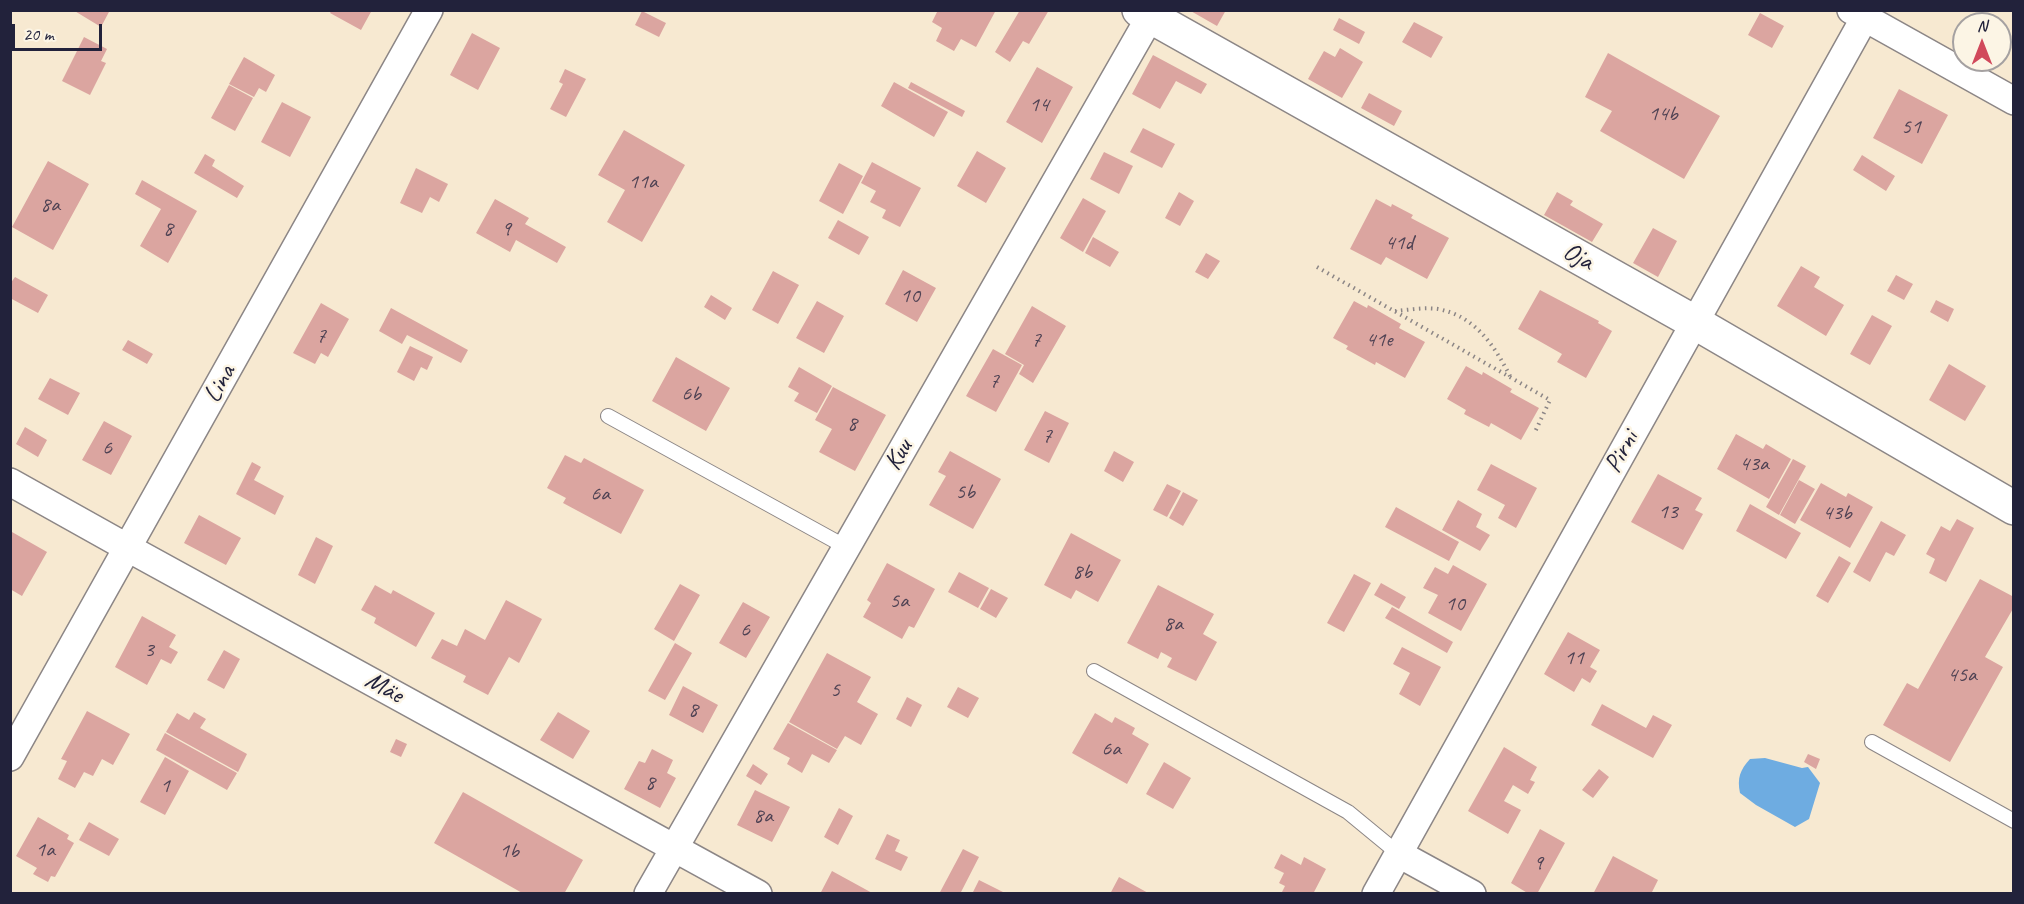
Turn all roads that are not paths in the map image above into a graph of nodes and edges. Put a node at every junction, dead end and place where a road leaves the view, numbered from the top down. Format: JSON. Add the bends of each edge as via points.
{"nodes":[{"id":1,"x":429,"y":10,"type":"edge"},
{"id":2,"x":1862,"y":13,"type":"edge"},
{"id":3,"x":1145,"y":14,"type":"edge"},
{"id":4,"x":2013,"y":101,"type":"edge"},
{"id":5,"x":1694,"y":322,"type":"junction"},
{"id":6,"x":608,"y":416,"type":"dead end"},
{"id":7,"x":10,"y":482,"type":"edge"},
{"id":8,"x":2013,"y":508,"type":"edge"},
{"id":9,"x":846,"y":547,"type":"junction"},
{"id":10,"x":128,"y":548,"type":"junction"},
{"id":11,"x":1094,"y":671,"type":"dead end"},
{"id":12,"x":1872,"y":742,"type":"dead end"},
{"id":13,"x":10,"y":757,"type":"edge"},
{"id":14,"x":2013,"y":821,"type":"edge"},
{"id":15,"x":674,"y":846,"type":"junction"},
{"id":16,"x":1399,"y":854,"type":"junction"},
{"id":17,"x":648,"y":894,"type":"edge"},
{"id":18,"x":758,"y":894,"type":"edge"},
{"id":19,"x":1376,"y":894,"type":"edge"},
{"id":20,"x":1472,"y":894,"type":"edge"}],
"edges":[{"from":1,"to":10,"type":"street","name":"Lina"},
{"from":2,"to":4,"type":"street"},
{"from":2,"to":5,"type":"street","name":"Pirni"},
{"from":3,"to":5,"type":"street","name":"Oja"},
{"from":3,"to":9,"type":"street","name":"Kuu"},
{"from":5,"to":8,"type":"street","name":"Oja"},
{"from":5,"to":16,"type":"street","name":"Pirni"},
{"from":6,"to":9,"type":"lane"},
{"from":7,"to":10,"type":"street","name":"Mäe"},
{"from":9,"to":15,"type":"street","name":"Kuu"},
{"from":10,"to":13,"type":"street","name":"Lina"},
{"from":10,"to":15,"type":"street","name":"Mäe"},
{"from":11,"to":16,"type":"lane","via":[[1348,812]]},
{"from":12,"to":14,"type":"lane"},
{"from":15,"to":17,"type":"street","name":"Kuu"},
{"from":15,"to":18,"type":"street","name":"Mäe"},
{"from":16,"to":19,"type":"street","name":"Pirni"},
{"from":16,"to":20,"type":"street"}]}
